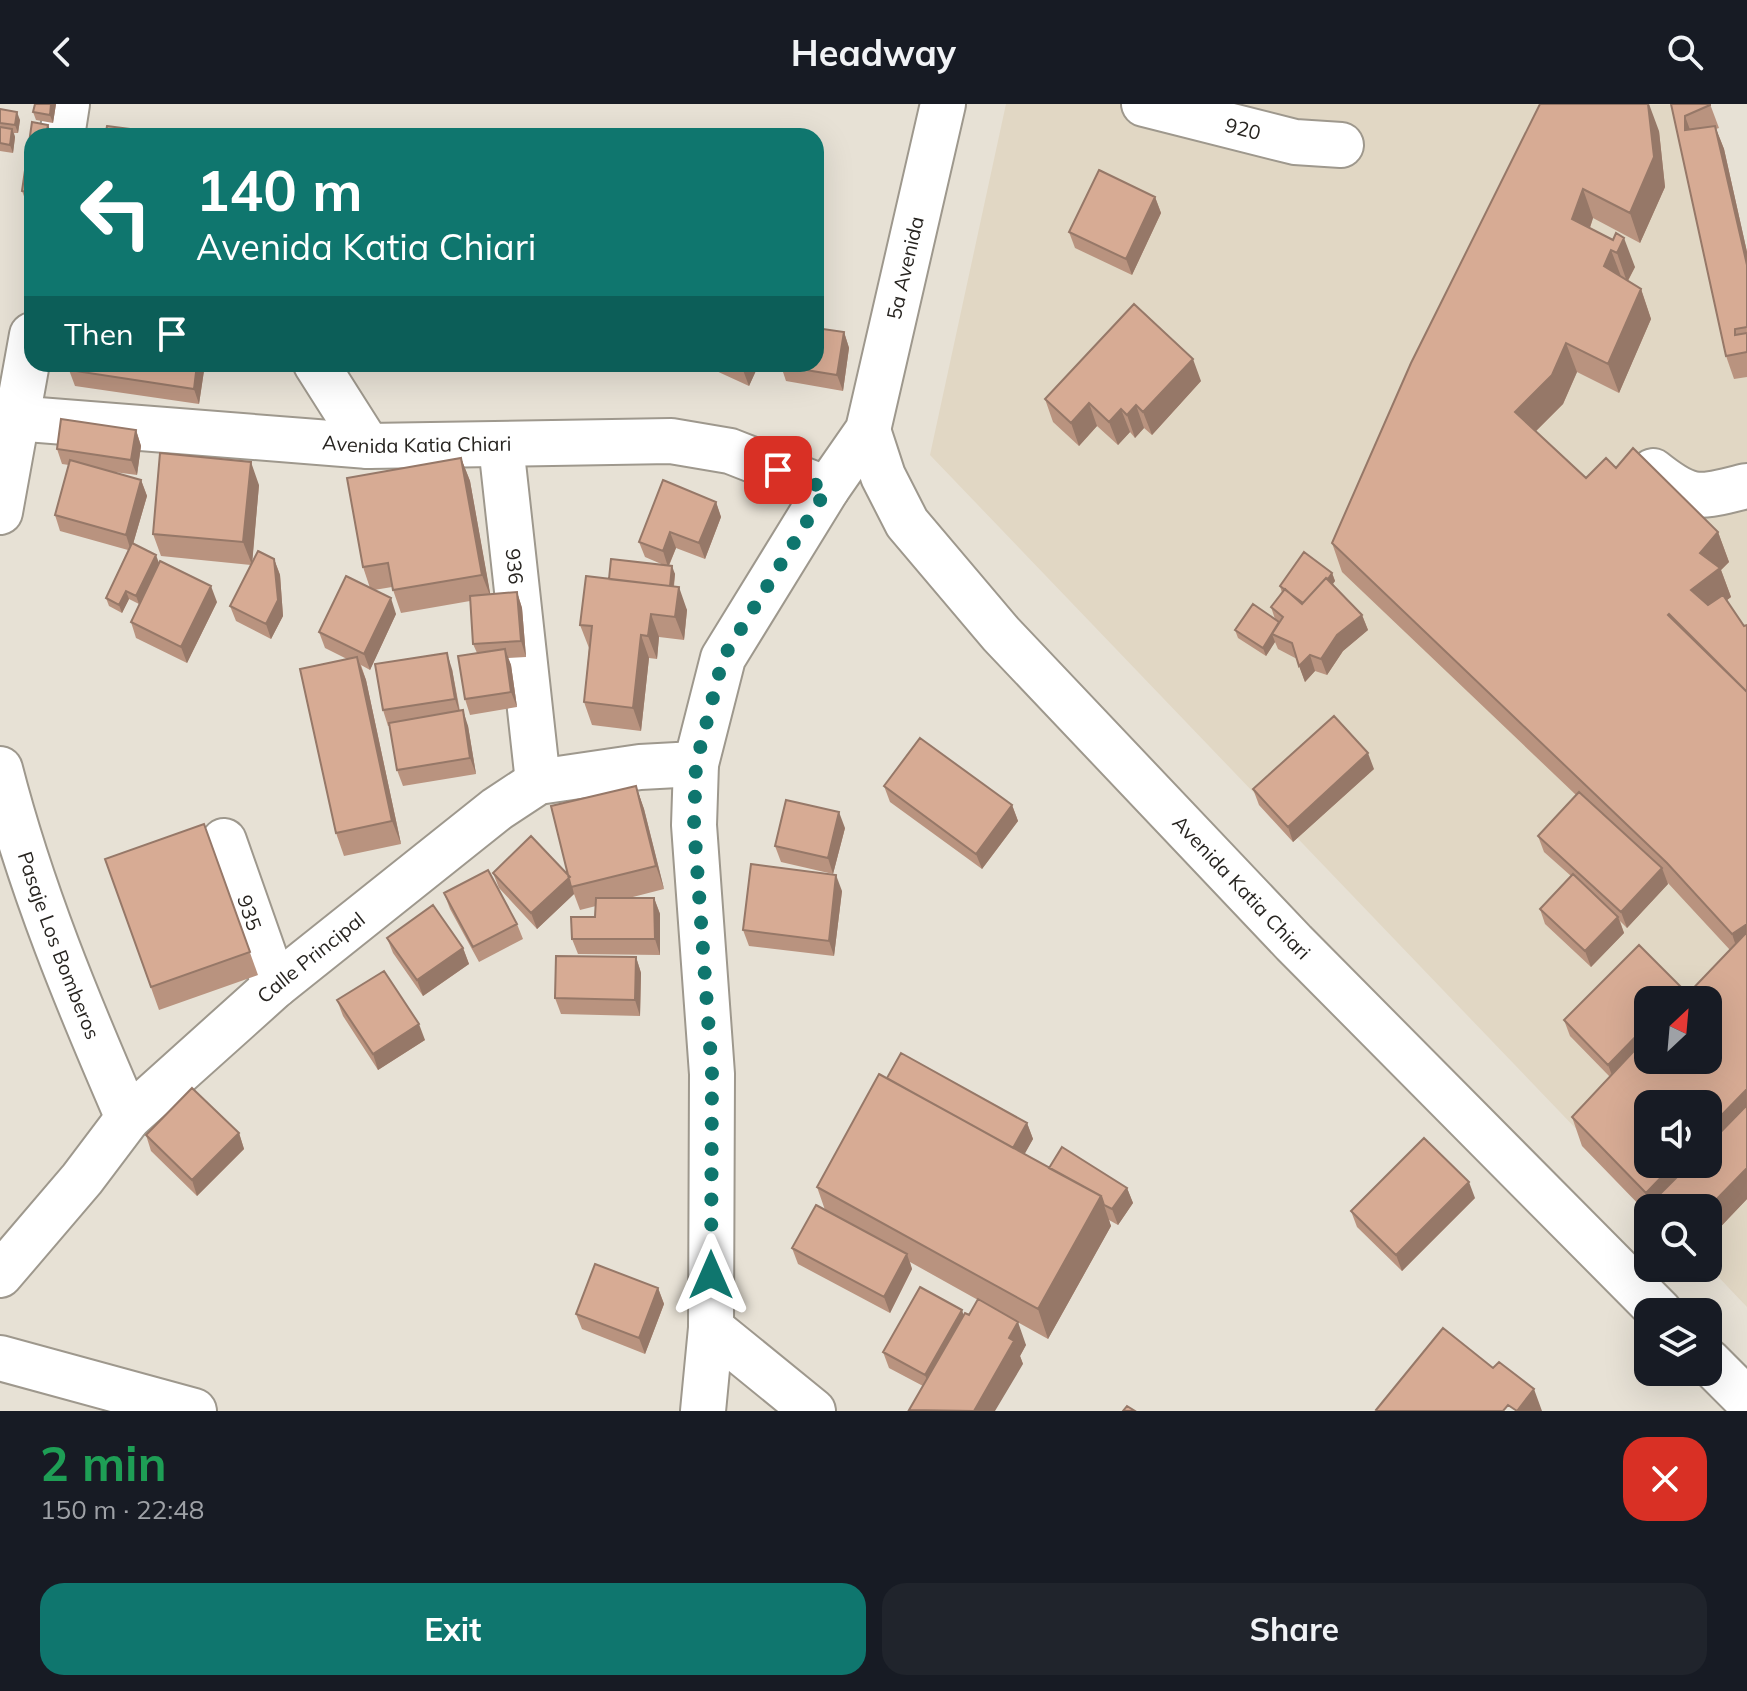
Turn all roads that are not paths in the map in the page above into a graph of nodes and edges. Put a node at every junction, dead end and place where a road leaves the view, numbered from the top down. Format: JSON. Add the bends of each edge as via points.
{"nodes":[{"id":1,"x":67,"y":104,"type":"edge"},
{"id":2,"x":943,"y":104,"type":"edge"},
{"id":3,"x":1144,"y":104,"type":"edge"},
{"id":4,"x":63,"y":128,"type":"edge"},
{"id":5,"x":1341,"y":145,"type":"dead end"},
{"id":6,"x":24,"y":365,"type":"edge"},
{"id":7,"x":321,"y":372,"type":"edge"},
{"id":8,"x":10,"y":418,"type":"edge"},
{"id":9,"x":868,"y":430,"type":"junction"},
{"id":10,"x":363,"y":436,"type":"junction"},
{"id":11,"x":501,"y":445,"type":"junction"},
{"id":12,"x":1653,"y":471,"type":"edge"},
{"id":13,"x":1747,"y":486,"type":"edge"},
{"id":14,"x":827,"y":489,"type":"junction"},
{"id":15,"x":0,"y":512,"type":"edge"},
{"id":16,"x":696,"y":764,"type":"junction"},
{"id":17,"x":0,"y":769,"type":"edge"},
{"id":18,"x":538,"y":782,"type":"junction"},
{"id":19,"x":224,"y":841,"type":"dead end"},
{"id":20,"x":275,"y":986,"type":"junction"},
{"id":21,"x":128,"y":1118,"type":"junction"},
{"id":22,"x":0,"y":1275,"type":"edge"},
{"id":23,"x":1646,"y":1298,"type":"edge"},
{"id":24,"x":711,"y":1328,"type":"junction"},
{"id":25,"x":0,"y":1358,"type":"edge"},
{"id":26,"x":1722,"y":1375,"type":"edge"},
{"id":27,"x":1747,"y":1400,"type":"edge"},
{"id":28,"x":194,"y":1411,"type":"edge"},
{"id":29,"x":703,"y":1411,"type":"edge"},
{"id":30,"x":813,"y":1411,"type":"edge"}],
"edges":[{"from":1,"to":4,"type":"street"},
{"from":2,"to":9,"type":"street","name":"5a Avenida"},
{"from":3,"to":5,"type":"street","name":"920","via":[[1295,142]]},
{"from":6,"to":8,"type":"street"},
{"from":7,"to":10,"type":"street"},
{"from":8,"to":10,"type":"street","name":"Avenida Katia Chiari"},
{"from":8,"to":15,"type":"street"},
{"from":9,"to":14,"type":"street"},
{"from":9,"to":23,"type":"street","name":"Avenida Katia Chiari","via":[[907,523],[1011,645],[1294,943]]},
{"from":10,"to":11,"type":"street","name":"Avenida Katia Chiari"},
{"from":11,"to":14,"type":"street","name":"Avenida Katia Chiari","via":[[671,441],[730,451]]},
{"from":11,"to":18,"type":"street","name":"936"},
{"from":12,"to":13,"type":"street","via":[[1679,491],[1701,496]]},
{"from":14,"to":16,"type":"street","via":[[723,658]]},
{"from":16,"to":18,"type":"street","name":"Calle Principal"},
{"from":16,"to":24,"type":"street","via":[[694,825],[712,1074]]},
{"from":17,"to":21,"type":"street","name":"Pasaje Los Bomberos","via":[[19,846],[59,958]]},
{"from":18,"to":20,"type":"street","name":"Calle Principal"},
{"from":19,"to":20,"type":"street","name":"935"},
{"from":20,"to":21,"type":"street","name":"Calle Principal"},
{"from":21,"to":22,"type":"street","name":"Calle Principal"},
{"from":24,"to":29,"type":"street"},
{"from":24,"to":30,"type":"street"},
{"from":25,"to":28,"type":"street"},
{"from":26,"to":27,"type":"street"}]}
